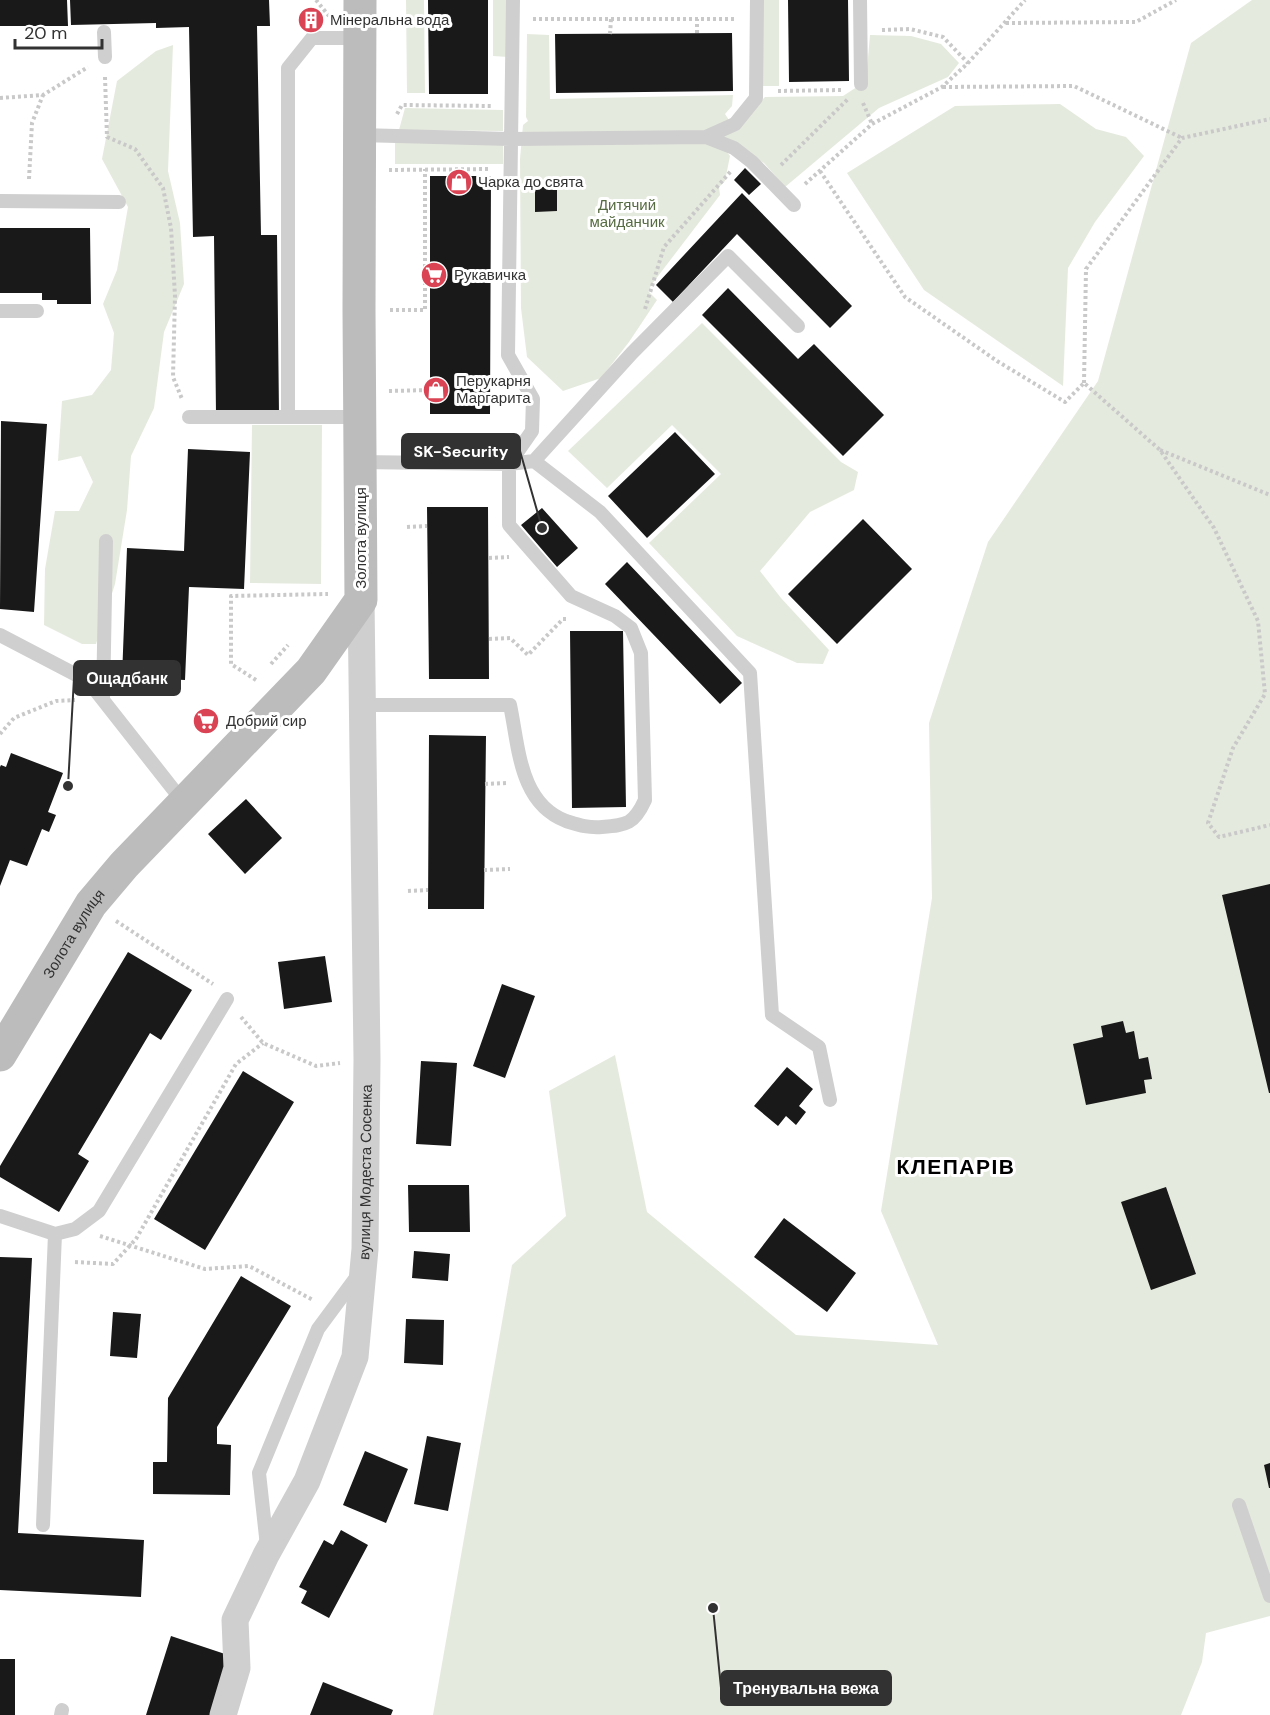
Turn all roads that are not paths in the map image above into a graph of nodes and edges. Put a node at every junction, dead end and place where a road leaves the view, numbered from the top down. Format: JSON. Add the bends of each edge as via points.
{"nodes":[{"id":1,"x":360,"y":0,"type":"edge"},
{"id":2,"x":513,"y":0,"type":"edge"},
{"id":3,"x":757,"y":0,"type":"edge"},
{"id":4,"x":861,"y":0,"type":"edge"},
{"id":5,"x":104,"y":32,"type":"dead end"},
{"id":6,"x":348,"y":38,"type":"junction"},
{"id":7,"x":105,"y":57,"type":"road end"},
{"id":8,"x":859,"y":87,"type":"road end"},
{"id":9,"x":359,"y":135,"type":"junction"},
{"id":10,"x":706,"y":137,"type":"junction"},
{"id":11,"x":512,"y":139,"type":"junction"},
{"id":12,"x":0,"y":201,"type":"edge"},
{"id":13,"x":119,"y":202,"type":"dead end"},
{"id":14,"x":791,"y":202,"type":"road end"},
{"id":15,"x":0,"y":311,"type":"edge"},
{"id":16,"x":37,"y":311,"type":"dead end"},
{"id":17,"x":798,"y":326,"type":"dead end"},
{"id":18,"x":189,"y":417,"type":"road end"},
{"id":19,"x":288,"y":417,"type":"junction"},
{"id":20,"x":360,"y":417,"type":"junction"},
{"id":21,"x":534,"y":461,"type":"junction"},
{"id":22,"x":360,"y":462,"type":"junction"},
{"id":23,"x":509,"y":464,"type":"junction"},
{"id":24,"x":106,"y":541,"type":"dead end"},
{"id":25,"x":361,"y":600,"type":"junction"},
{"id":26,"x":0,"y":635,"type":"edge"},
{"id":27,"x":103,"y":700,"type":"junction"},
{"id":28,"x":363,"y":705,"type":"junction"},
{"id":29,"x":184,"y":803,"type":"junction"},
{"id":30,"x":227,"y":999,"type":"dead end"},
{"id":31,"x":0,"y":1055,"type":"edge"},
{"id":32,"x":830,"y":1100,"type":"dead end"},
{"id":33,"x":0,"y":1216,"type":"edge"},
{"id":34,"x":55,"y":1234,"type":"junction"},
{"id":35,"x":363,"y":1268,"type":"junction"},
{"id":36,"x":1239,"y":1505,"type":"dead end"},
{"id":37,"x":43,"y":1525,"type":"dead end"},
{"id":38,"x":268,"y":1551,"type":"junction"},
{"id":39,"x":1270,"y":1596,"type":"edge"},
{"id":40,"x":224,"y":1715,"type":"edge"}],
"edges":[{"from":1,"to":6,"type":"street","name":"Золота вулиця"},
{"from":2,"to":11,"type":"lane"},
{"from":3,"to":10,"type":"lane","via":[[756,98],[735,124]]},
{"from":4,"to":8,"type":"lane"},
{"from":5,"to":7,"type":"lane"},
{"from":6,"to":9,"type":"street","name":"Золота вулиця"},
{"from":6,"to":19,"type":"lane","via":[[312,38],[288,68]]},
{"from":9,"to":11,"type":"lane"},
{"from":9,"to":20,"type":"street","name":"Золота вулиця"},
{"from":10,"to":11,"type":"lane"},
{"from":10,"to":14,"type":"lane","via":[[734,148]]},
{"from":11,"to":23,"type":"lane","via":[[508,355],[533,399],[532,431]]},
{"from":12,"to":13,"type":"lane"},
{"from":15,"to":16,"type":"lane"},
{"from":17,"to":21,"type":"lane","via":[[728,256],[632,353]]},
{"from":18,"to":19,"type":"lane"},
{"from":19,"to":20,"type":"lane"},
{"from":20,"to":22,"type":"street","name":"Золота вулиця"},
{"from":21,"to":23,"type":"lane"},
{"from":21,"to":32,"type":"lane","via":[[600,512],[750,673],[772,1015],[819,1047]]},
{"from":22,"to":23,"type":"lane"},
{"from":22,"to":25,"type":"street","name":"Золота вулиця"},
{"from":23,"to":28,"type":"lane","via":[[509,525],[571,596],[615,616],[631,628],[641,654],[645,800],[637,816],[622,825],[585,828],[553,816],[536,800],[525,779],[510,705]]},
{"from":24,"to":27,"type":"lane"},
{"from":25,"to":28,"type":"street","name":"вулиця Модеста Сосенка"},
{"from":25,"to":29,"type":"street","name":"Золота вулиця","via":[[311,671]]},
{"from":26,"to":27,"type":"lane","via":[[88,681]]},
{"from":27,"to":29,"type":"lane"},
{"from":28,"to":35,"type":"street","name":"вулиця Модеста Сосенка","via":[[367,1059]]},
{"from":29,"to":31,"type":"street","name":"Золота вулиця","via":[[91,904]]},
{"from":30,"to":34,"type":"lane","via":[[99,1211],[75,1229]]},
{"from":33,"to":34,"type":"lane"},
{"from":34,"to":37,"type":"lane"},
{"from":35,"to":38,"type":"street","name":"вулиця Модеста Сосенка","via":[[355,1357],[307,1481]]},
{"from":35,"to":38,"type":"lane","via":[[318,1329],[260,1473]]},
{"from":36,"to":39,"type":"lane"},
{"from":38,"to":40,"type":"street","name":"вулиця Модеста Сосенка","via":[[235,1620],[237,1668]]}]}
